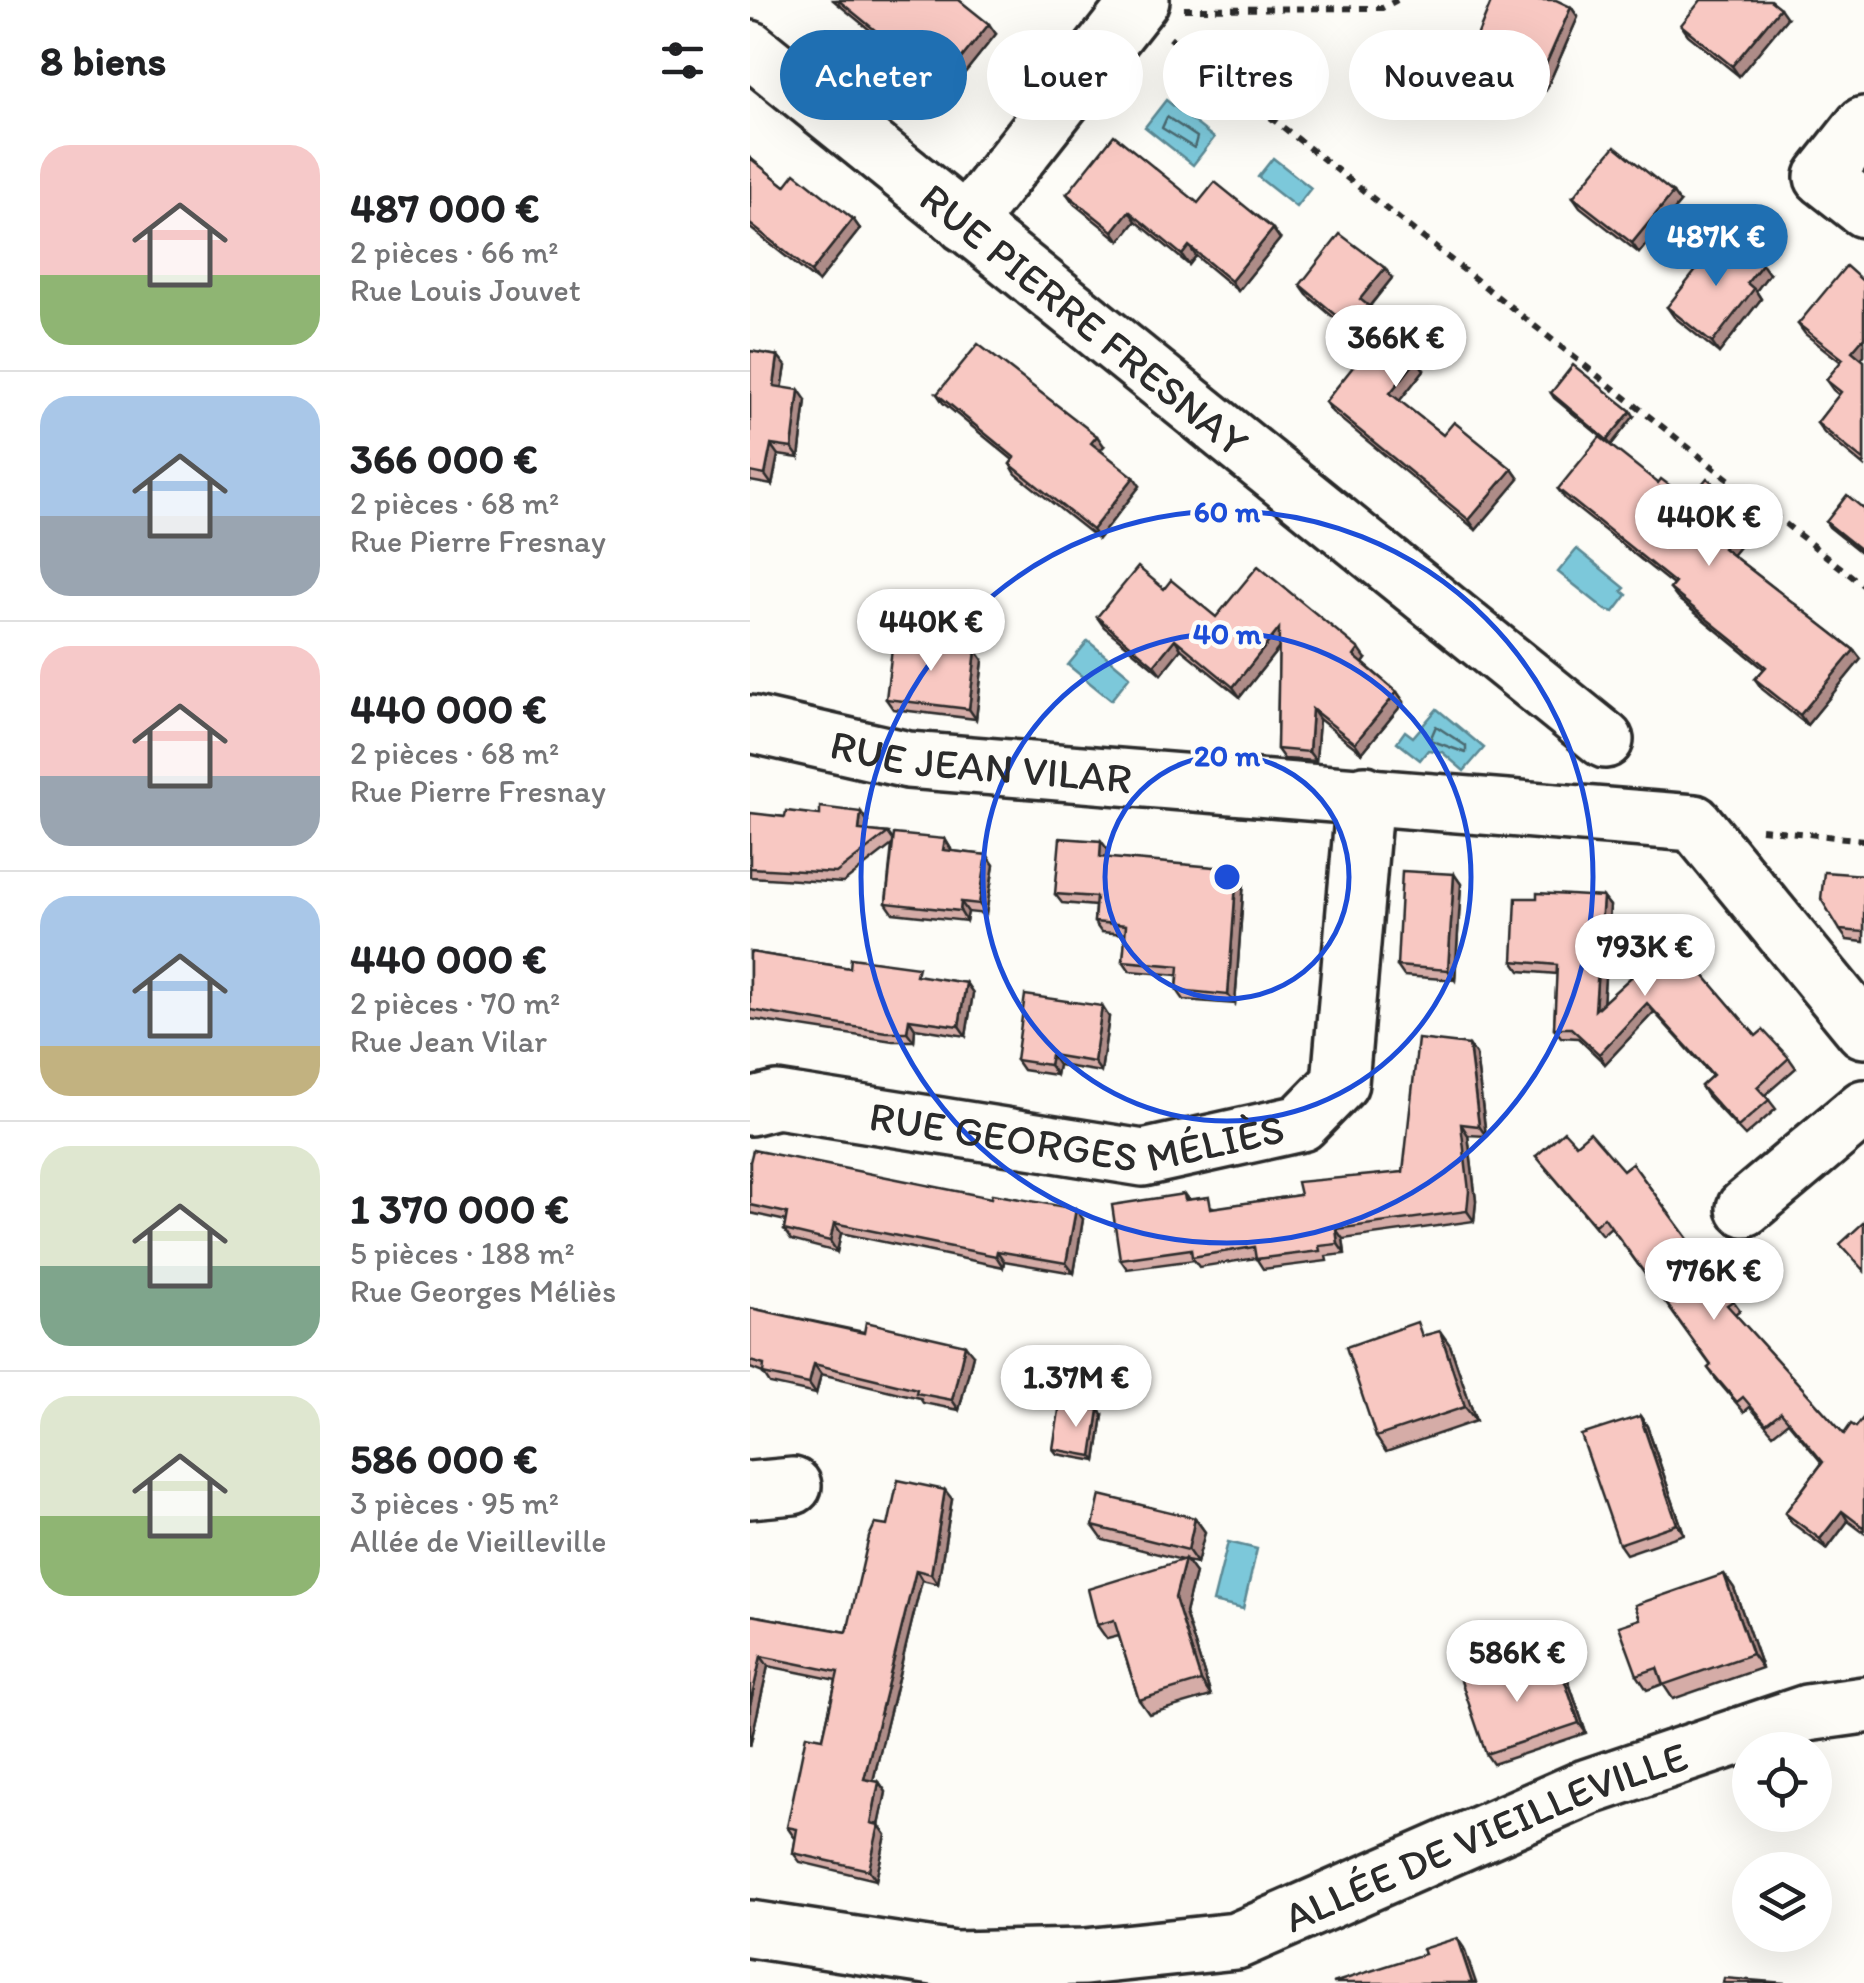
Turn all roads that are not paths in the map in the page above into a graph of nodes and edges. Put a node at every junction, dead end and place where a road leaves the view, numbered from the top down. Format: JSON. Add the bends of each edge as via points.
{"nodes":[{"id":1,"x":1137,"y":5,"type":"edge"},
{"id":2,"x":750,"y":49,"type":"edge"},
{"id":3,"x":1864,"y":125,"type":"edge"},
{"id":4,"x":1864,"y":210,"type":"edge"},
{"id":5,"x":965,"y":224,"type":"junction"},
{"id":6,"x":750,"y":724,"type":"edge"},
{"id":7,"x":1604,"y":740,"type":"dead end"},
{"id":8,"x":1365,"y":794,"type":"junction"},
{"id":9,"x":1864,"y":1030,"type":"edge"},
{"id":10,"x":750,"y":1107,"type":"edge"},
{"id":11,"x":1864,"y":1108,"type":"edge"},
{"id":12,"x":1744,"y":1208,"type":"dead end"},
{"id":13,"x":1864,"y":1705,"type":"edge"},
{"id":14,"x":750,"y":1929,"type":"edge"},
{"id":15,"x":1034,"y":1971,"type":"edge"}],
"edges":[{"from":1,"to":5,"type":"street"},
{"from":2,"to":5,"type":"street","name":"RUE PIERRE FRESNAY"},
{"from":3,"to":4,"type":"street","via":[[1823,177]]},
{"from":5,"to":7,"type":"street","name":"RUE PIERRE FRESNAY"},
{"from":6,"to":8,"type":"street","name":"RUE JEAN VILAR","via":[[908,760]]},
{"from":8,"to":9,"type":"street","name":"RUE JEAN VILAR","via":[[1694,823]]},
{"from":8,"to":10,"type":"street","name":"RUE GEORGES MÉLIÈS","via":[[1340,1083],[1301,1122],[1144,1158],[777,1100]]},
{"from":11,"to":12,"type":"street"},
{"from":13,"to":15,"type":"street","name":"ALLÉE DE VIEILLEVILLE","via":[[1806,1713],[1588,1787],[1236,1941]]},
{"from":14,"to":15,"type":"street","name":"ALLÉE DE VIEILLEVILLE"}]}
